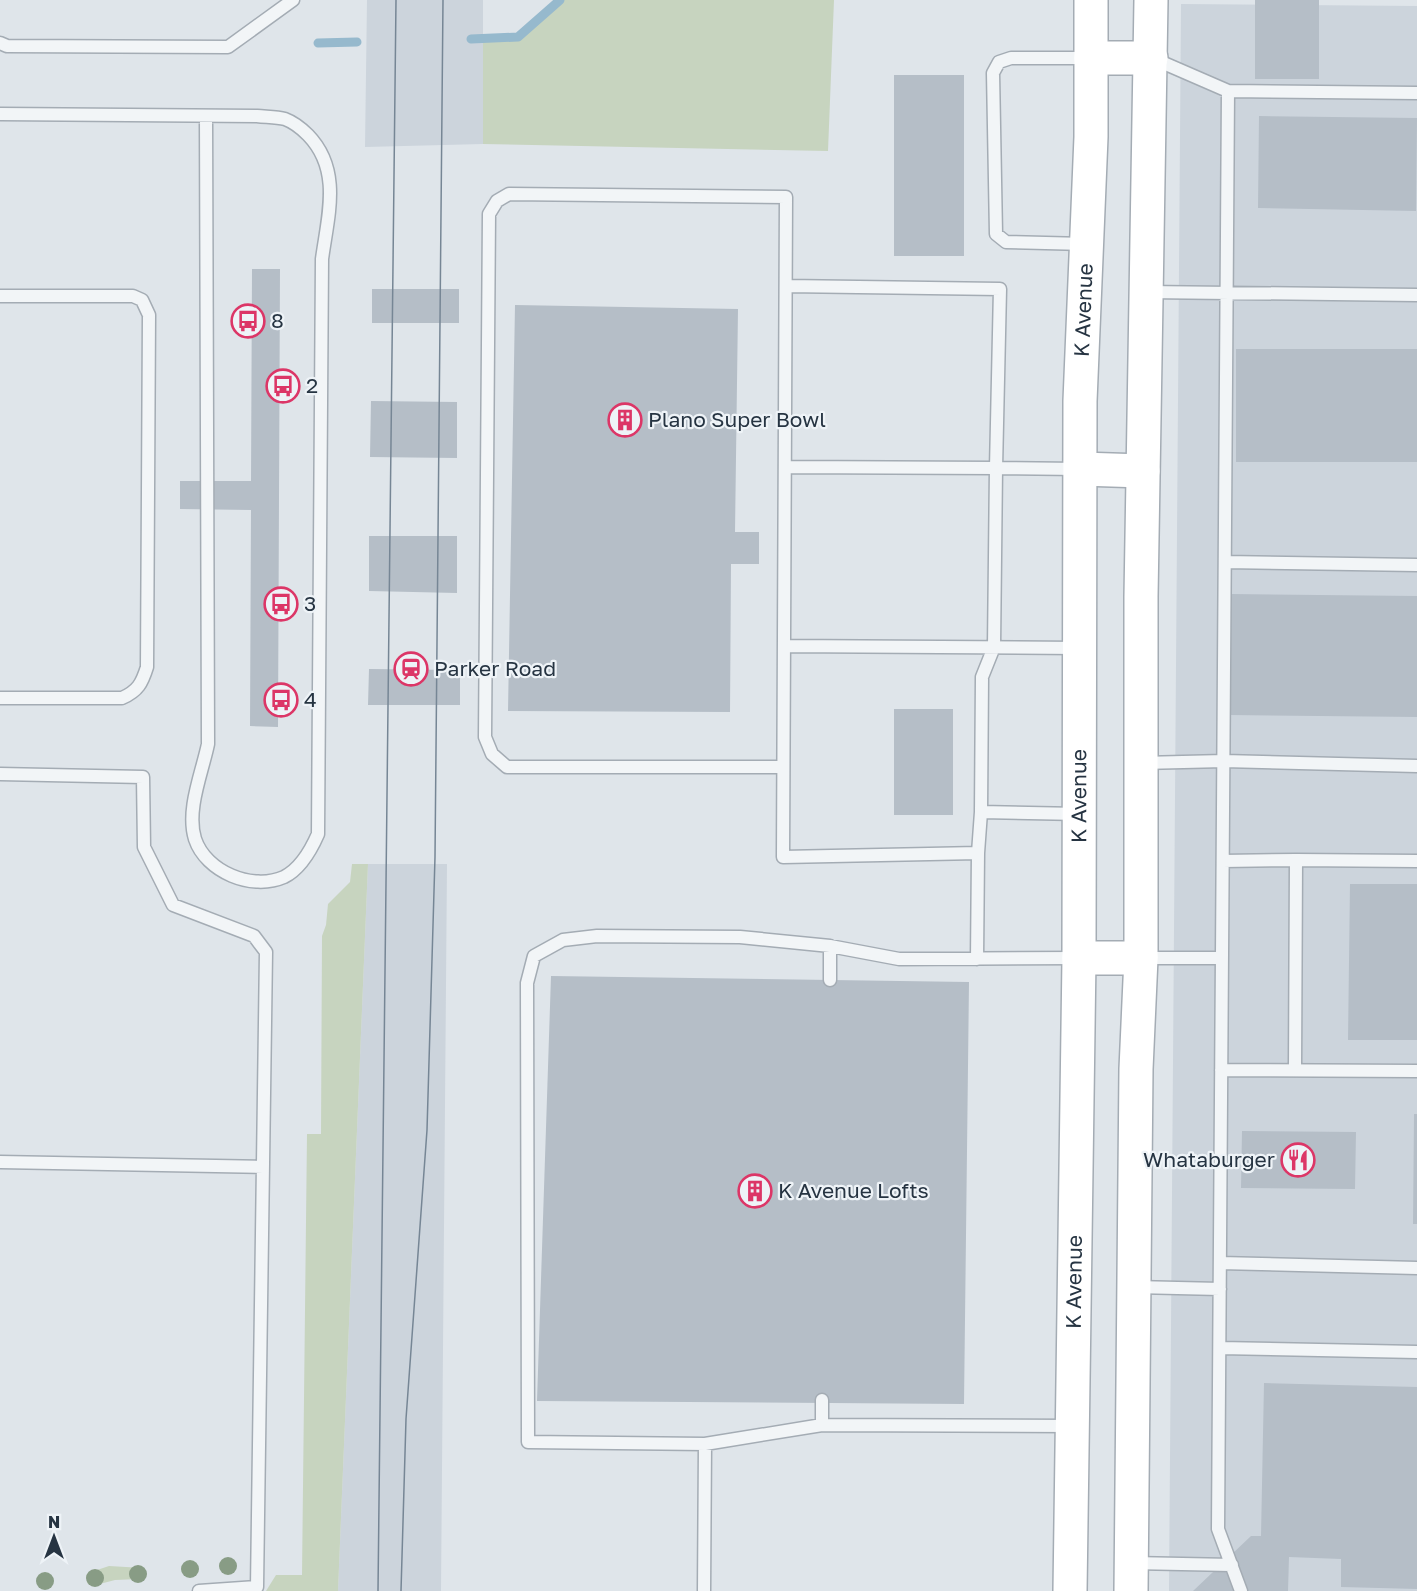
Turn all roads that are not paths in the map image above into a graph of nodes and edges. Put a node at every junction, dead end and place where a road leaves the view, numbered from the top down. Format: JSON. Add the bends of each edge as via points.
{"nodes":[{"id":1,"x":293,"y":0,"type":"edge"},
{"id":2,"x":1091,"y":0,"type":"edge"},
{"id":3,"x":1151,"y":0,"type":"edge"},
{"id":4,"x":0,"y":43,"type":"edge"},
{"id":5,"x":1091,"y":58,"type":"junction"},
{"id":6,"x":1150,"y":58,"type":"junction"},
{"id":7,"x":1228,"y":91,"type":"junction"},
{"id":8,"x":1417,"y":93,"type":"edge"},
{"id":9,"x":0,"y":114,"type":"edge"},
{"id":10,"x":206,"y":117,"type":"junction"},
{"id":11,"x":1086,"y":244,"type":"junction"},
{"id":12,"x":787,"y":286,"type":"junction"},
{"id":13,"x":1146,"y":292,"type":"junction"},
{"id":14,"x":1227,"y":293,"type":"junction"},
{"id":15,"x":1417,"y":295,"type":"edge"},
{"id":16,"x":0,"y":296,"type":"edge"},
{"id":17,"x":786,"y":467,"type":"junction"},
{"id":18,"x":996,"y":468,"type":"junction"},
{"id":19,"x":1081,"y":470,"type":"junction"},
{"id":20,"x":1143,"y":471,"type":"junction"},
{"id":21,"x":1225,"y":562,"type":"junction"},
{"id":22,"x":1417,"y":565,"type":"edge"},
{"id":23,"x":785,"y":646,"type":"junction"},
{"id":24,"x":994,"y":647,"type":"junction"},
{"id":25,"x":1080,"y":648,"type":"junction"},
{"id":26,"x":0,"y":698,"type":"edge"},
{"id":27,"x":1224,"y":761,"type":"junction"},
{"id":28,"x":1140,"y":763,"type":"junction"},
{"id":29,"x":1417,"y":766,"type":"edge"},
{"id":30,"x":783,"y":767,"type":"junction"},
{"id":31,"x":0,"y":774,"type":"edge"},
{"id":32,"x":981,"y":812,"type":"junction"},
{"id":33,"x":1079,"y":814,"type":"junction"},
{"id":34,"x":978,"y":854,"type":"junction"},
{"id":35,"x":1296,"y":860,"type":"junction"},
{"id":36,"x":1223,"y":861,"type":"junction"},
{"id":37,"x":1417,"y":861,"type":"edge"},
{"id":38,"x":830,"y":946,"type":"junction"},
{"id":39,"x":977,"y":958,"type":"junction"},
{"id":40,"x":1079,"y":958,"type":"junction"},
{"id":41,"x":1141,"y":958,"type":"junction"},
{"id":42,"x":1222,"y":958,"type":"junction"},
{"id":43,"x":830,"y":980,"type":"dead end"},
{"id":44,"x":1221,"y":1070,"type":"junction"},
{"id":45,"x":1295,"y":1070,"type":"junction"},
{"id":46,"x":1417,"y":1071,"type":"edge"},
{"id":47,"x":0,"y":1162,"type":"edge"},
{"id":48,"x":263,"y":1167,"type":"junction"},
{"id":49,"x":1220,"y":1263,"type":"junction"},
{"id":50,"x":1417,"y":1268,"type":"edge"},
{"id":51,"x":1134,"y":1287,"type":"junction"},
{"id":52,"x":1220,"y":1289,"type":"junction"},
{"id":53,"x":1220,"y":1348,"type":"junction"},
{"id":54,"x":1417,"y":1352,"type":"edge"},
{"id":55,"x":822,"y":1400,"type":"dead end"},
{"id":56,"x":822,"y":1425,"type":"junction"},
{"id":57,"x":1072,"y":1425,"type":"junction"},
{"id":58,"x":705,"y":1444,"type":"junction"},
{"id":59,"x":1232,"y":1565,"type":"junction"},
{"id":60,"x":1131,"y":1577,"type":"edge"},
{"id":61,"x":199,"y":1591,"type":"edge"},
{"id":62,"x":704,"y":1591,"type":"edge"},
{"id":63,"x":1070,"y":1591,"type":"edge"},
{"id":64,"x":1241,"y":1591,"type":"edge"}],
"edges":[{"from":1,"to":4,"type":"lane","via":[[228,47]]},
{"from":2,"to":5,"type":"main road","name":"K Avenue"},
{"from":3,"to":6,"type":"main road"},
{"from":5,"to":6,"type":"main road"},
{"from":5,"to":11,"type":"main road","name":"K Avenue"},
{"from":5,"to":11,"type":"lane","via":[[1011,58],[999,62],[993,73],[996,234],[1006,242]]},
{"from":6,"to":7,"type":"lane"},
{"from":6,"to":13,"type":"main road"},
{"from":7,"to":8,"type":"lane"},
{"from":7,"to":14,"type":"lane"},
{"from":9,"to":10,"type":"lane"},
{"from":10,"to":10,"type":"lane","via":[[285,119],[317,144],[330,174],[322,259],[318,834],[300,864],[284,876],[262,881],[239,879],[211,863],[195,838],[193,818],[208,744]]},
{"from":11,"to":19,"type":"main road","name":"K Avenue"},
{"from":12,"to":17,"type":"lane"},
{"from":12,"to":18,"type":"lane","via":[[1000,289]]},
{"from":12,"to":30,"type":"lane","via":[[786,197],[509,194],[497,201],[489,214],[485,736],[492,754],[507,767]]},
{"from":13,"to":14,"type":"lane"},
{"from":13,"to":20,"type":"main road"},
{"from":14,"to":15,"type":"lane"},
{"from":14,"to":21,"type":"lane"},
{"from":16,"to":26,"type":"lane","via":[[133,296],[142,300],[149,315],[147,667],[142,683],[134,693],[122,698]]},
{"from":17,"to":18,"type":"lane"},
{"from":17,"to":23,"type":"lane"},
{"from":18,"to":19,"type":"lane"},
{"from":18,"to":24,"type":"lane"},
{"from":19,"to":20,"type":"main road"},
{"from":19,"to":25,"type":"main road","name":"K Avenue"},
{"from":20,"to":28,"type":"main road"},
{"from":21,"to":22,"type":"lane"},
{"from":21,"to":27,"type":"lane"},
{"from":23,"to":24,"type":"lane"},
{"from":23,"to":30,"type":"lane"},
{"from":24,"to":25,"type":"lane"},
{"from":24,"to":32,"type":"lane","via":[[982,677]]},
{"from":25,"to":33,"type":"main road","name":"K Avenue"},
{"from":27,"to":28,"type":"lane"},
{"from":27,"to":29,"type":"lane"},
{"from":27,"to":36,"type":"lane"},
{"from":28,"to":41,"type":"main road"},
{"from":30,"to":34,"type":"lane","via":[[783,856]]},
{"from":31,"to":48,"type":"lane","via":[[143,777],[144,847],[173,905],[254,936],[266,952]]},
{"from":32,"to":33,"type":"lane"},
{"from":32,"to":34,"type":"lane"},
{"from":33,"to":40,"type":"main road","name":"K Avenue"},
{"from":34,"to":39,"type":"lane"},
{"from":35,"to":36,"type":"lane"},
{"from":35,"to":37,"type":"lane"},
{"from":35,"to":45,"type":"lane"},
{"from":36,"to":42,"type":"lane"},
{"from":38,"to":39,"type":"lane","via":[[899,959]]},
{"from":38,"to":43,"type":"lane"},
{"from":38,"to":58,"type":"lane","via":[[740,938],[597,936],[563,940],[534,956],[527,983],[528,1442]]},
{"from":39,"to":40,"type":"lane"},
{"from":40,"to":41,"type":"main road"},
{"from":40,"to":57,"type":"main road","name":"K Avenue"},
{"from":41,"to":42,"type":"lane"},
{"from":41,"to":51,"type":"main road"},
{"from":42,"to":44,"type":"lane"},
{"from":44,"to":45,"type":"lane"},
{"from":44,"to":49,"type":"lane"},
{"from":45,"to":46,"type":"lane"},
{"from":47,"to":48,"type":"lane"},
{"from":48,"to":61,"type":"lane","via":[[257,1587]]},
{"from":49,"to":50,"type":"lane"},
{"from":49,"to":52,"type":"lane"},
{"from":51,"to":52,"type":"lane"},
{"from":51,"to":60,"type":"main road"},
{"from":52,"to":53,"type":"lane"},
{"from":53,"to":54,"type":"lane"},
{"from":53,"to":59,"type":"lane","via":[[1218,1529]]},
{"from":55,"to":56,"type":"lane"},
{"from":56,"to":57,"type":"lane"},
{"from":56,"to":58,"type":"lane"},
{"from":57,"to":63,"type":"main road","name":"K Avenue"},
{"from":58,"to":62,"type":"lane"},
{"from":59,"to":60,"type":"lane"},
{"from":59,"to":64,"type":"lane"}]}
